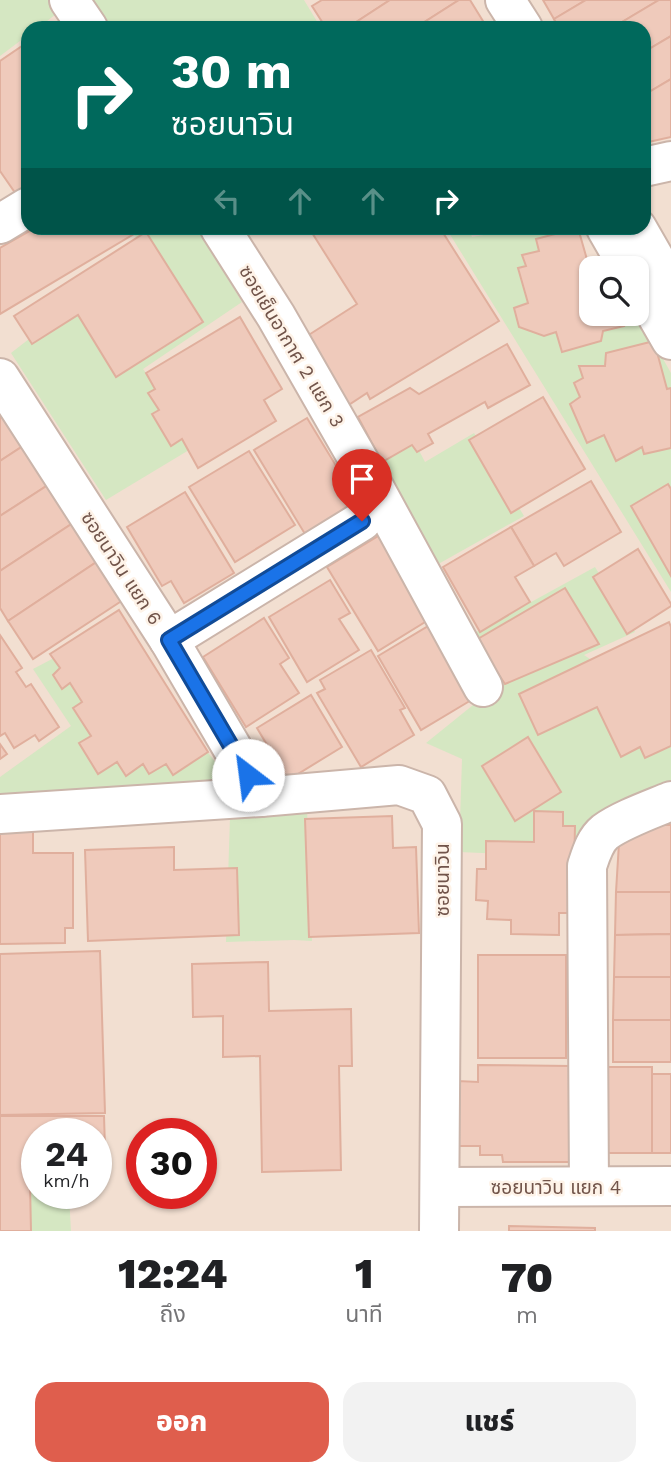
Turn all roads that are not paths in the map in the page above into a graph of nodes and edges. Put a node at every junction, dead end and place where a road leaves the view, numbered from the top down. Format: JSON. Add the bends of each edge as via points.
{"nodes":[{"id":1,"x":69,"y":0,"type":"edge"},
{"id":2,"x":505,"y":0,"type":"edge"},
{"id":3,"x":83,"y":21,"type":"edge"},
{"id":4,"x":518,"y":21,"type":"edge"},
{"id":5,"x":671,"y":162,"type":"edge"},
{"id":6,"x":651,"y":166,"type":"edge"},
{"id":7,"x":21,"y":211,"type":"edge"},
{"id":8,"x":0,"y":224,"type":"edge"},
{"id":9,"x":224,"y":235,"type":"edge"},
{"id":10,"x":610,"y":235,"type":"edge"},
{"id":11,"x":641,"y":235,"type":"edge"},
{"id":12,"x":622,"y":256,"type":"edge"},
{"id":13,"x":671,"y":287,"type":"edge"},
{"id":14,"x":649,"y":302,"type":"edge"},
{"id":15,"x":671,"y":340,"type":"edge"},
{"id":16,"x":0,"y":378,"type":"edge"},
{"id":17,"x":362,"y":521,"type":"dead end"},
{"id":18,"x":169,"y":640,"type":"junction"},
{"id":19,"x":483,"y":687,"type":"dead end"},
{"id":20,"x":261,"y":797,"type":"junction"},
{"id":21,"x":671,"y":801,"type":"edge"},
{"id":22,"x":0,"y":814,"type":"edge"},
{"id":23,"x":589,"y":1186,"type":"junction"},
{"id":24,"x":671,"y":1186,"type":"edge"},
{"id":25,"x":440,"y":1187,"type":"junction"},
{"id":26,"x":439,"y":1231,"type":"edge"}],
"edges":[{"from":1,"to":3,"type":"street"},
{"from":2,"to":4,"type":"street"},
{"from":5,"to":6,"type":"street"},
{"from":7,"to":8,"type":"street"},
{"from":9,"to":19,"type":"street","name":"ซอยเย็นอากาศ 2 แยก 3","via":[[368,475]]},
{"from":10,"to":12,"type":"street"},
{"from":11,"to":13,"type":"street"},
{"from":14,"to":15,"type":"street"},
{"from":16,"to":18,"type":"street","name":"ซอยนาวิน แยก 6"},
{"from":17,"to":18,"type":"street"},
{"from":18,"to":20,"type":"street","name":"ซอยนาวิน แยก 6"},
{"from":20,"to":22,"type":"street","name":"ซอยนาวิน"},
{"from":20,"to":25,"type":"street","name":"ซอยนาวิน","via":[[399,785],[427,795],[442,824]]},
{"from":21,"to":23,"type":"street","via":[[604,833],[587,866]]},
{"from":23,"to":24,"type":"street","name":"ซอยนาวิน แยก 4"},
{"from":23,"to":25,"type":"street","name":"ซอยนาวิน แยก 4"},
{"from":25,"to":26,"type":"street","name":"ซอยนาวิน"}]}
